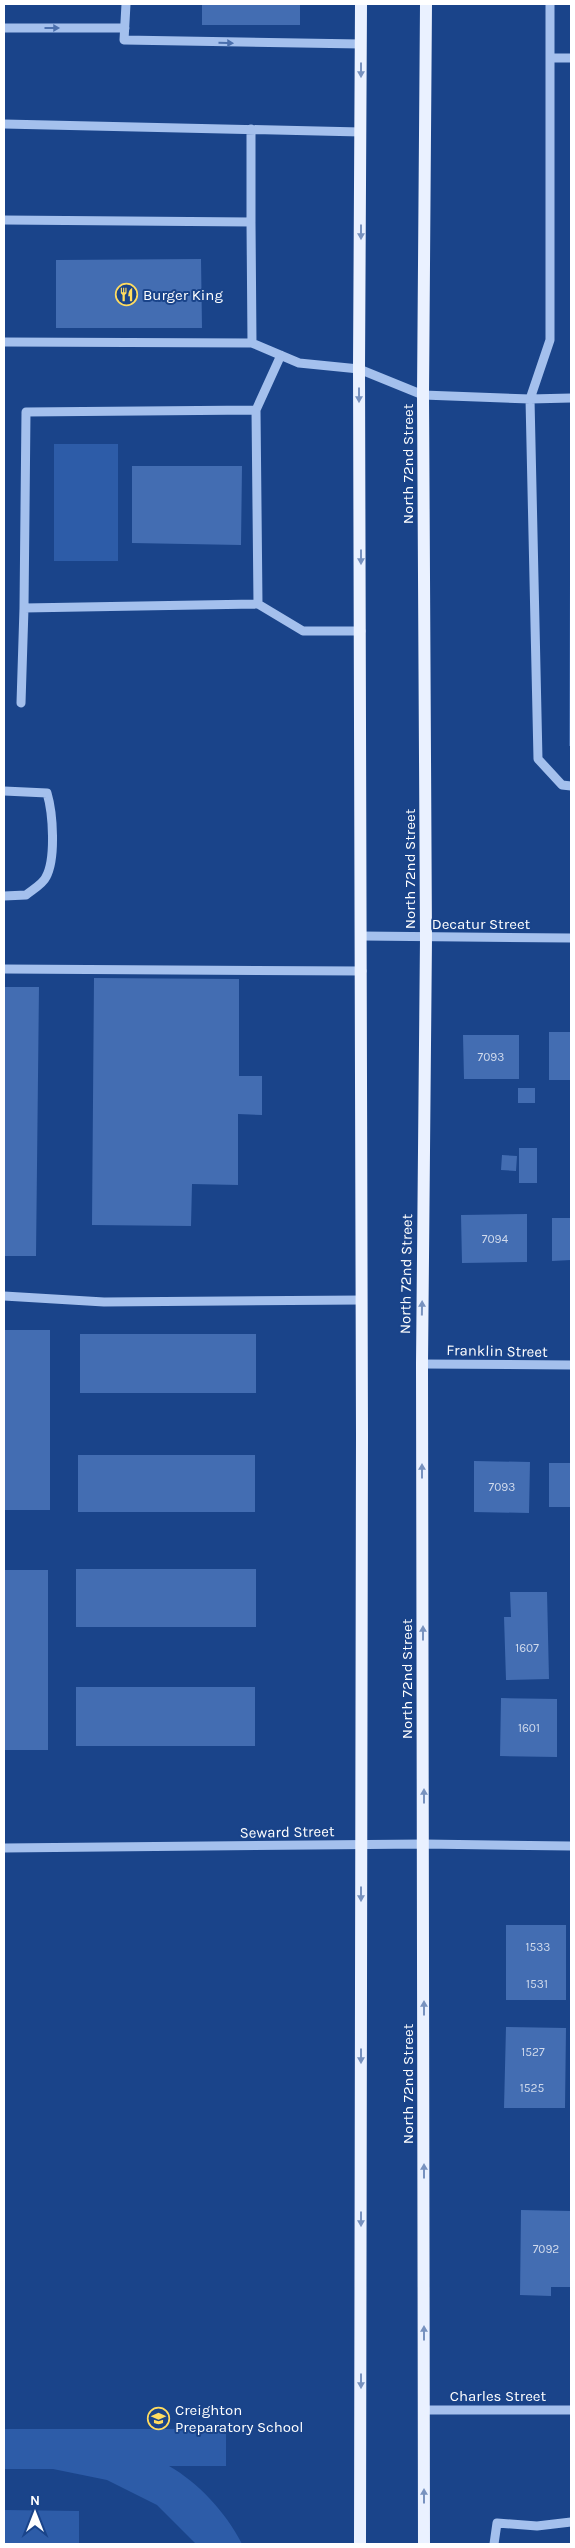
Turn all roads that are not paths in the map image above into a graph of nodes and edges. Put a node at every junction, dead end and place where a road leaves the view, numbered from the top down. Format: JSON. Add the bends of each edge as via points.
{"nodes":[{"id":1,"x":126,"y":4,"type":"edge"},
{"id":2,"x":361,"y":4,"type":"edge"},
{"id":3,"x":426,"y":4,"type":"edge"},
{"id":4,"x":550,"y":4,"type":"edge"},
{"id":5,"x":4,"y":28,"type":"edge"},
{"id":6,"x":125,"y":28,"type":"junction"},
{"id":7,"x":361,"y":44,"type":"junction"},
{"id":8,"x":552,"y":58,"type":"junction"},
{"id":9,"x":571,"y":58,"type":"edge"},
{"id":10,"x":4,"y":124,"type":"edge"},
{"id":11,"x":251,"y":129,"type":"junction"},
{"id":12,"x":361,"y":132,"type":"junction"},
{"id":13,"x":4,"y":220,"type":"edge"},
{"id":14,"x":252,"y":222,"type":"junction"},
{"id":15,"x":4,"y":342,"type":"edge"},
{"id":16,"x":252,"y":343,"type":"junction"},
{"id":17,"x":281,"y":355,"type":"junction"},
{"id":18,"x":359,"y":369,"type":"junction"},
{"id":19,"x":423,"y":396,"type":"junction"},
{"id":20,"x":571,"y":398,"type":"edge"},
{"id":21,"x":530,"y":399,"type":"junction"},
{"id":22,"x":256,"y":410,"type":"junction"},
{"id":23,"x":258,"y":604,"type":"junction"},
{"id":24,"x":24,"y":608,"type":"junction"},
{"id":25,"x":361,"y":632,"type":"junction"},
{"id":26,"x":21,"y":703,"type":"dead end"},
{"id":27,"x":571,"y":786,"type":"edge"},
{"id":28,"x":4,"y":790,"type":"edge"},
{"id":29,"x":4,"y":896,"type":"edge"},
{"id":30,"x":362,"y":936,"type":"junction"},
{"id":31,"x":426,"y":938,"type":"junction"},
{"id":32,"x":571,"y":938,"type":"edge"},
{"id":33,"x":4,"y":969,"type":"edge"},
{"id":34,"x":362,"y":971,"type":"junction"},
{"id":35,"x":4,"y":1296,"type":"edge"},
{"id":36,"x":362,"y":1300,"type":"junction"},
{"id":37,"x":422,"y":1364,"type":"junction"},
{"id":38,"x":571,"y":1366,"type":"edge"},
{"id":39,"x":424,"y":1844,"type":"junction"},
{"id":40,"x":361,"y":1845,"type":"junction"},
{"id":41,"x":571,"y":1846,"type":"edge"},
{"id":42,"x":4,"y":1848,"type":"edge"},
{"id":43,"x":424,"y":2410,"type":"junction"},
{"id":44,"x":571,"y":2410,"type":"edge"},
{"id":45,"x":571,"y":2522,"type":"edge"},
{"id":46,"x":360,"y":2544,"type":"edge"},
{"id":47,"x":424,"y":2544,"type":"edge"},
{"id":48,"x":494,"y":2544,"type":"edge"}],
"edges":[{"from":1,"to":6,"type":"street"},
{"from":2,"to":7,"type":"main road"},
{"from":3,"to":19,"type":"main road","name":"North 72nd Street"},
{"from":4,"to":8,"type":"street"},
{"from":5,"to":6,"type":"street","one_way":true},
{"from":6,"to":7,"type":"street","one_way":true,"via":[[124,40]]},
{"from":7,"to":12,"type":"main road","one_way":true},
{"from":8,"to":9,"type":"street"},
{"from":8,"to":21,"type":"street","via":[[550,340]]},
{"from":10,"to":11,"type":"street"},
{"from":11,"to":12,"type":"street"},
{"from":11,"to":14,"type":"street"},
{"from":12,"to":18,"type":"main road","one_way":true},
{"from":13,"to":14,"type":"street"},
{"from":14,"to":16,"type":"street"},
{"from":15,"to":16,"type":"street"},
{"from":16,"to":17,"type":"street"},
{"from":17,"to":18,"type":"street","via":[[299,362]]},
{"from":17,"to":22,"type":"street"},
{"from":18,"to":19,"type":"street"},
{"from":18,"to":25,"type":"main road","one_way":true},
{"from":19,"to":21,"type":"street"},
{"from":19,"to":31,"type":"main road","name":"North 72nd Street"},
{"from":20,"to":21,"type":"street"},
{"from":21,"to":27,"type":"street","via":[[538,759],[562,785]]},
{"from":22,"to":23,"type":"street"},
{"from":22,"to":24,"type":"street","via":[[26,412]]},
{"from":23,"to":24,"type":"street"},
{"from":23,"to":25,"type":"street","via":[[303,632]]},
{"from":24,"to":26,"type":"street"},
{"from":25,"to":30,"type":"main road"},
{"from":28,"to":29,"type":"street","via":[[47,793],[51,808],[51,856],[46,878],[26,895]]},
{"from":30,"to":31,"type":"street","name":"Decatur Street"},
{"from":30,"to":34,"type":"main road"},
{"from":31,"to":32,"type":"street","name":"Decatur Street"},
{"from":37,"to":31,"type":"main road","name":"North 72nd Street","one_way":true},
{"from":33,"to":34,"type":"street"},
{"from":34,"to":36,"type":"main road"},
{"from":35,"to":36,"type":"street","via":[[104,1302]]},
{"from":36,"to":40,"type":"main road"},
{"from":37,"to":38,"type":"street","name":"Franklin Street"},
{"from":39,"to":37,"type":"main road","name":"North 72nd Street","one_way":true},
{"from":39,"to":40,"type":"street","name":"Seward Street"},
{"from":39,"to":41,"type":"street","name":"Seward Street"},
{"from":43,"to":39,"type":"main road","name":"North 72nd Street","one_way":true},
{"from":40,"to":42,"type":"street","name":"Seward Street"},
{"from":40,"to":46,"type":"main road","one_way":true},
{"from":43,"to":44,"type":"street","name":"Charles Street"},
{"from":47,"to":43,"type":"main road","name":"North 72nd Street","one_way":true},
{"from":45,"to":48,"type":"street","via":[[537,2526],[497,2523]]}]}
